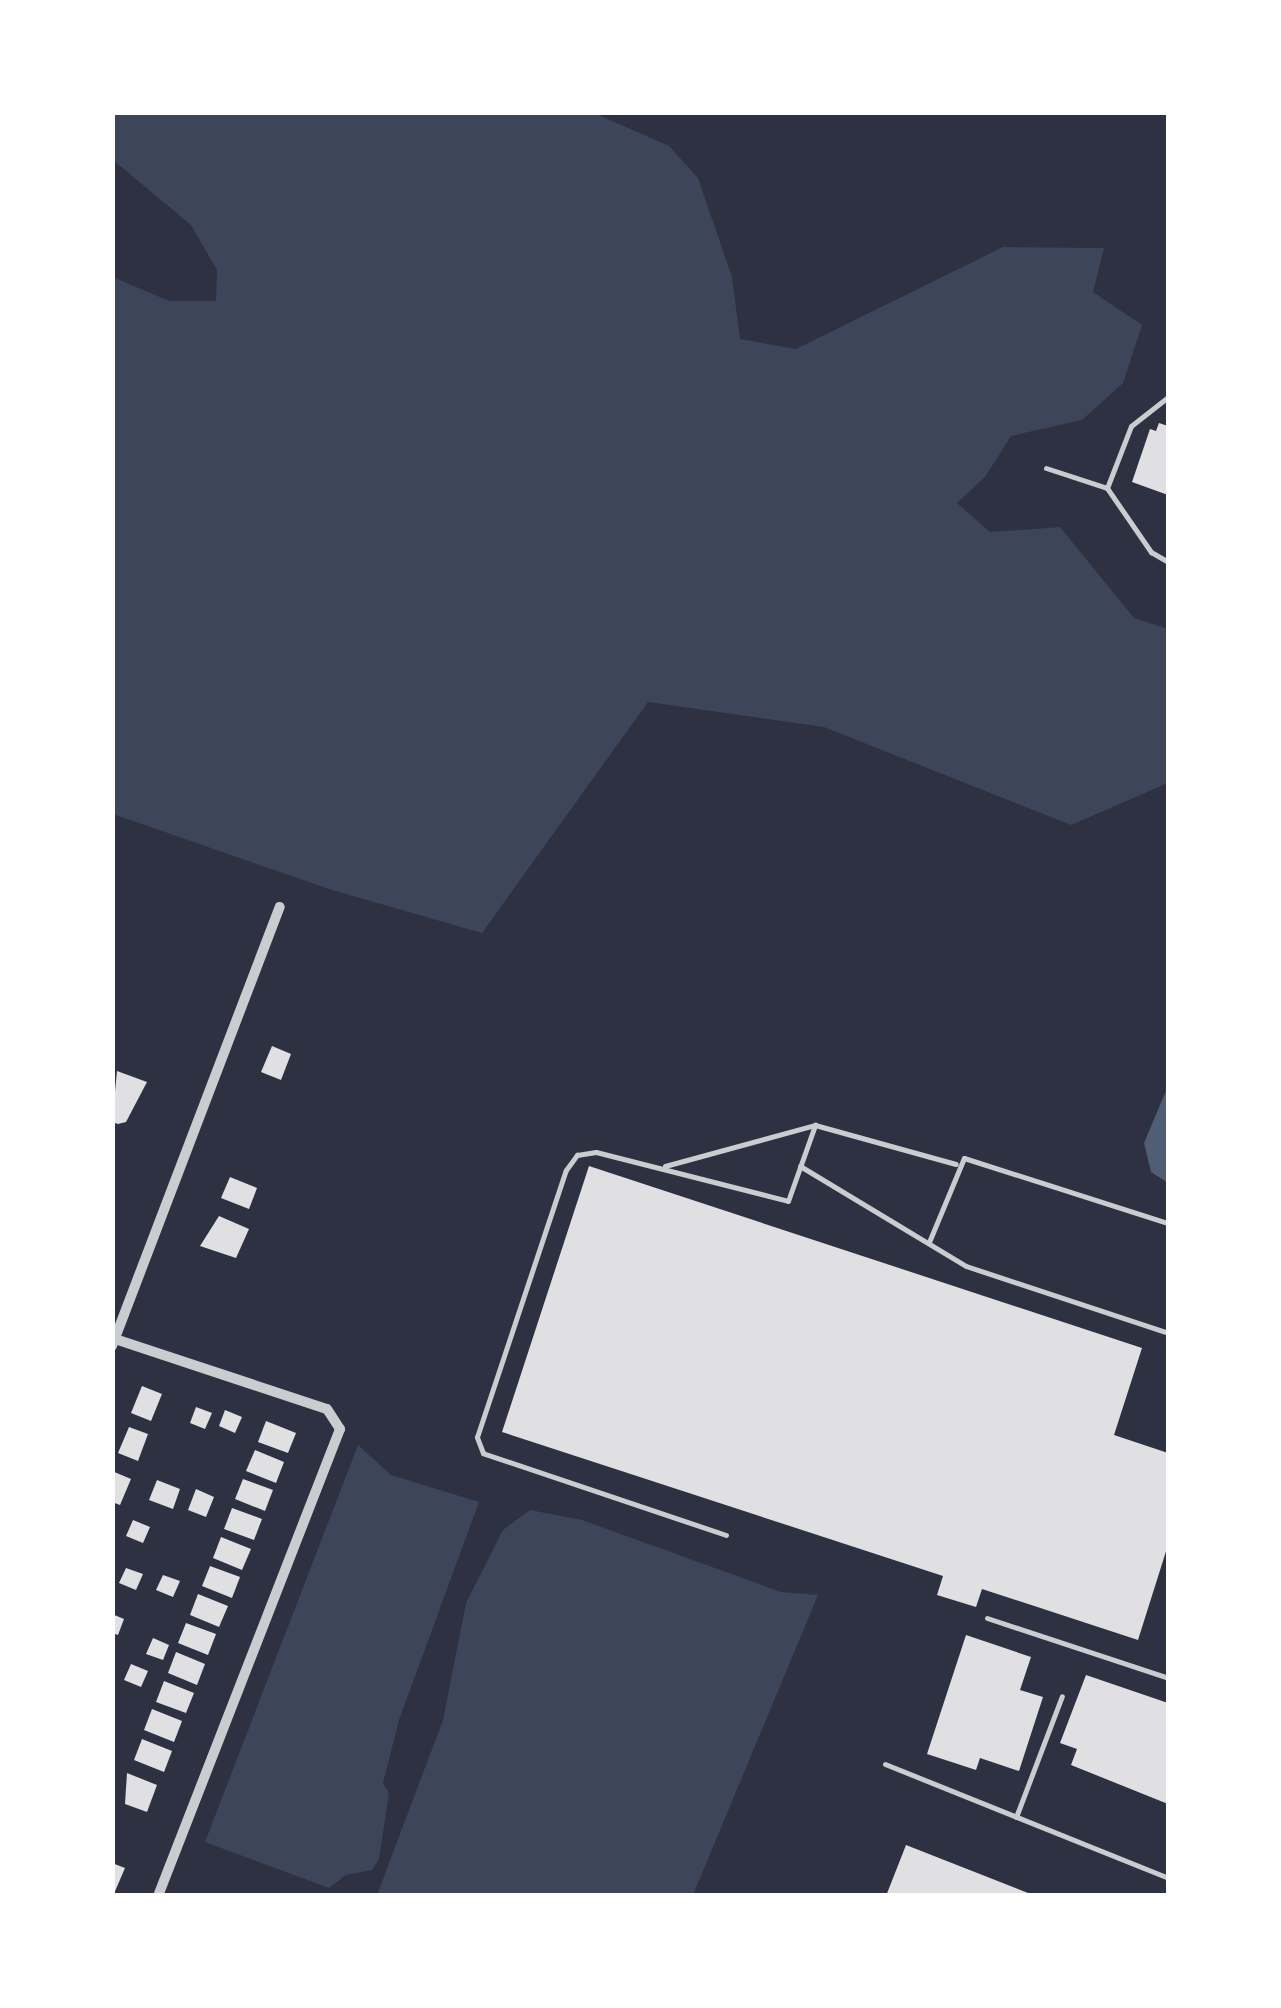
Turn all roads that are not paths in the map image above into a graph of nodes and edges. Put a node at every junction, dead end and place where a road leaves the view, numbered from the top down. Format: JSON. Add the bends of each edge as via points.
{"nodes":[{"id":1,"x":1168,"y":397,"type":"edge"},
{"id":2,"x":1046,"y":468,"type":"dead end"},
{"id":3,"x":1107,"y":488,"type":"junction"},
{"id":4,"x":1168,"y":562,"type":"edge"},
{"id":5,"x":280,"y":907,"type":"dead end"},
{"id":6,"x":815,"y":1125,"type":"junction"},
{"id":7,"x":956,"y":1164,"type":"junction"},
{"id":8,"x":800,"y":1166,"type":"junction"},
{"id":9,"x":661,"y":1167,"type":"junction"},
{"id":10,"x":1168,"y":1223,"type":"edge"},
{"id":11,"x":929,"y":1243,"type":"junction"},
{"id":12,"x":1168,"y":1333,"type":"edge"},
{"id":13,"x":114,"y":1341,"type":"edge"},
{"id":14,"x":726,"y":1535,"type":"dead end"},
{"id":15,"x":988,"y":1618,"type":"dead end"},
{"id":16,"x":1168,"y":1678,"type":"edge"},
{"id":17,"x":1062,"y":1696,"type":"dead end"},
{"id":18,"x":885,"y":1764,"type":"dead end"},
{"id":19,"x":1016,"y":1817,"type":"junction"},
{"id":20,"x":1168,"y":1878,"type":"edge"},
{"id":21,"x":158,"y":1896,"type":"edge"}],
"edges":[{"from":1,"to":3,"type":"lane","via":[[1131,426]]},
{"from":2,"to":3,"type":"lane"},
{"from":3,"to":4,"type":"lane","via":[[1151,552]]},
{"from":5,"to":13,"type":"street"},
{"from":6,"to":7,"type":"lane"},
{"from":6,"to":8,"type":"lane"},
{"from":6,"to":9,"type":"lane"},
{"from":7,"to":10,"type":"lane","via":[[973,1158]]},
{"from":7,"to":11,"type":"lane"},
{"from":8,"to":9,"type":"lane","via":[[788,1200]]},
{"from":8,"to":11,"type":"lane"},
{"from":9,"to":14,"type":"lane","via":[[596,1152],[577,1156],[566,1170],[477,1437],[483,1454]]},
{"from":11,"to":12,"type":"lane","via":[[966,1266]]},
{"from":13,"to":21,"type":"street","via":[[327,1409],[338,1421],[336,1442]]},
{"from":15,"to":16,"type":"lane"},
{"from":17,"to":19,"type":"lane"},
{"from":18,"to":19,"type":"lane"},
{"from":19,"to":20,"type":"lane"}]}
